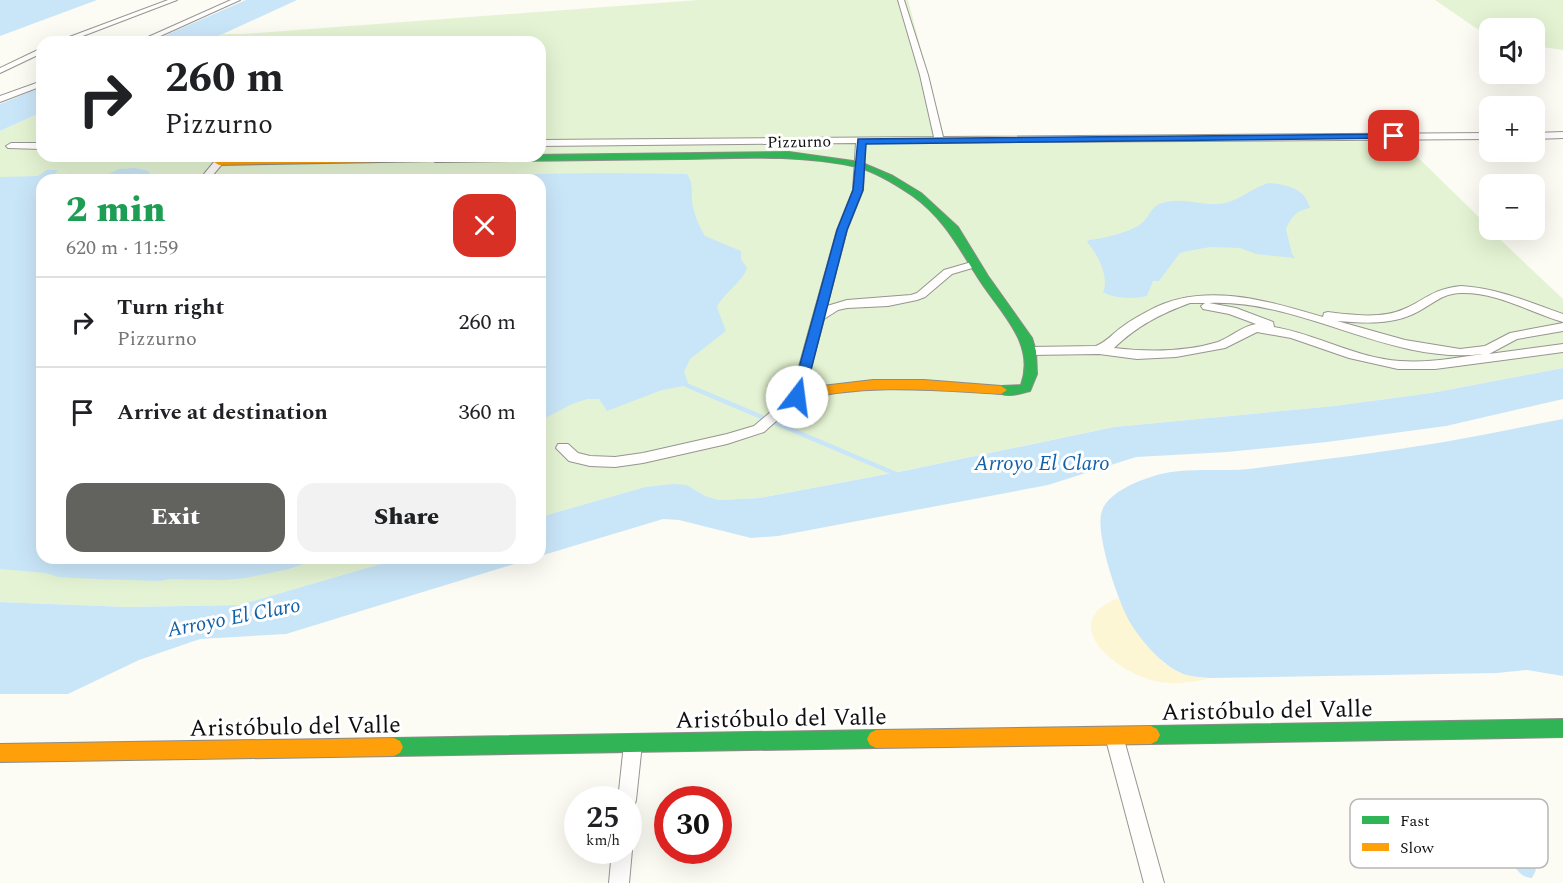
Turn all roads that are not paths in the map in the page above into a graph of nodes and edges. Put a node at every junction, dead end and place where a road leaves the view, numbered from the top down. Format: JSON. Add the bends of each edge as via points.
{"nodes":[{"id":1,"x":174,"y":0,"type":"edge"},
{"id":2,"x":237,"y":0,"type":"edge"},
{"id":3,"x":901,"y":0,"type":"edge"},
{"id":4,"x":76,"y":36,"type":"edge"},
{"id":5,"x":155,"y":36,"type":"edge"},
{"id":6,"x":36,"y":53,"type":"edge"},
{"id":7,"x":0,"y":71,"type":"edge"},
{"id":8,"x":36,"y":85,"type":"edge"},
{"id":9,"x":0,"y":99,"type":"edge"},
{"id":10,"x":1545,"y":135,"type":"edge"},
{"id":11,"x":1563,"y":135,"type":"edge"},
{"id":12,"x":1479,"y":136,"type":"edge"},
{"id":13,"x":939,"y":140,"type":"junction"},
{"id":14,"x":861,"y":141,"type":"junction"},
{"id":15,"x":546,"y":143,"type":"edge"},
{"id":16,"x":11,"y":146,"type":"dead end"},
{"id":17,"x":36,"y":146,"type":"edge"},
{"id":18,"x":546,"y":157,"type":"edge"},
{"id":19,"x":219,"y":162,"type":"edge"},
{"id":20,"x":860,"y":165,"type":"junction"},
{"id":21,"x":209,"y":174,"type":"dead end"},
{"id":22,"x":975,"y":264,"type":"junction"},
{"id":23,"x":1156,"y":311,"type":"junction"},
{"id":24,"x":1297,"y":312,"type":"junction"},
{"id":25,"x":819,"y":317,"type":"junction"},
{"id":26,"x":1563,"y":318,"type":"edge"},
{"id":27,"x":1334,"y":325,"type":"junction"},
{"id":28,"x":1563,"y":327,"type":"edge"},
{"id":29,"x":1293,"y":334,"type":"junction"},
{"id":30,"x":1563,"y":348,"type":"edge"},
{"id":31,"x":1098,"y":350,"type":"junction"},
{"id":32,"x":1030,"y":351,"type":"junction"},
{"id":33,"x":797,"y":397,"type":"junction"},
{"id":34,"x":563,"y":448,"type":"dead end"},
{"id":35,"x":1563,"y":728,"type":"edge"},
{"id":36,"x":1114,"y":736,"type":"junction"},
{"id":37,"x":633,"y":744,"type":"junction"},
{"id":38,"x":0,"y":753,"type":"edge"},
{"id":39,"x":628,"y":786,"type":"edge"},
{"id":40,"x":621,"y":864,"type":"edge"},
{"id":41,"x":619,"y":883,"type":"edge"},
{"id":42,"x":1154,"y":883,"type":"edge"}],
"edges":[{"from":1,"to":4,"type":"street"},
{"from":2,"to":5,"type":"street"},
{"from":3,"to":13,"type":"street"},
{"from":6,"to":7,"type":"street"},
{"from":8,"to":9,"type":"street"},
{"from":10,"to":11,"type":"street"},
{"from":12,"to":13,"type":"street","name":"Pizzurno"},
{"from":13,"to":14,"type":"street","name":"Pizzurno"},
{"from":14,"to":15,"type":"street","name":"Pizzurno"},
{"from":14,"to":20,"type":"street"},
{"from":16,"to":17,"type":"street"},
{"from":18,"to":20,"type":"street","via":[[789,155]]},
{"from":19,"to":21,"type":"street"},
{"from":20,"to":22,"type":"street","via":[[918,195],[954,230]]},
{"from":20,"to":25,"type":"street","via":[[858,190],[842,230]]},
{"from":22,"to":25,"type":"street","via":[[948,272],[913,298],[847,304]]},
{"from":22,"to":32,"type":"street","via":[[1026,338]]},
{"from":23,"to":24,"type":"street","via":[[1189,300],[1215,298]]},
{"from":23,"to":29,"type":"street","via":[[1212,306]]},
{"from":23,"to":31,"type":"street"},
{"from":24,"to":26,"type":"street","via":[[1342,318],[1404,314],[1430,297],[1468,289]]},
{"from":24,"to":27,"type":"street"},
{"from":25,"to":33,"type":"street"},
{"from":27,"to":28,"type":"street","via":[[1404,344],[1460,353],[1488,350],[1514,336]]},
{"from":27,"to":29,"type":"street"},
{"from":29,"to":30,"type":"street","via":[[1353,355],[1398,365],[1435,365]]},
{"from":29,"to":31,"type":"street","via":[[1255,328],[1221,345],[1176,353],[1137,355]]},
{"from":31,"to":32,"type":"street"},
{"from":32,"to":33,"type":"street","via":[[1029,381],[1026,388],[1014,391],[904,383],[839,385]]},
{"from":33,"to":34,"type":"street","via":[[764,426],[727,439],[615,462],[574,457]]},
{"from":35,"to":36,"type":"street","name":"Aristóbulo del Valle"},
{"from":36,"to":37,"type":"street","name":"Aristóbulo del Valle"},
{"from":36,"to":42,"type":"street"},
{"from":37,"to":38,"type":"street","name":"Aristóbulo del Valle"},
{"from":37,"to":39,"type":"street"},
{"from":40,"to":41,"type":"street"}]}
